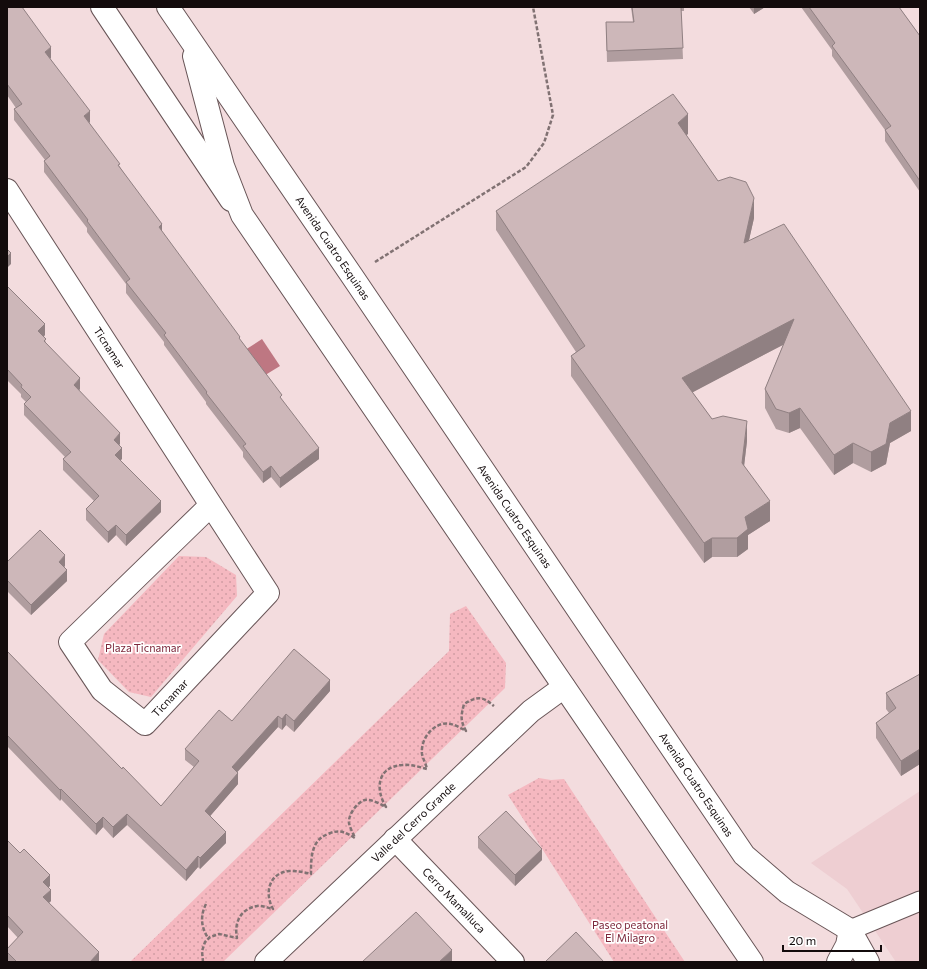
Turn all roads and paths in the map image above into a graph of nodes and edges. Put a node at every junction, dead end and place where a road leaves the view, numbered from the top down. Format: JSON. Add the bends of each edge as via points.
{"nodes":[{"id":1,"x":102,"y":7,"type":"edge"},
{"id":2,"x":168,"y":7,"type":"edge"},
{"id":3,"x":532,"y":7,"type":"edge"},
{"id":4,"x":190,"y":41,"type":"junction"},
{"id":5,"x":7,"y":190,"type":"edge"},
{"id":6,"x":242,"y":215,"type":"junction"},
{"id":7,"x":352,"y":276,"type":"junction"},
{"id":8,"x":211,"y":505,"type":"junction"},
{"id":9,"x":564,"y":687,"type":"junction"},
{"id":10,"x":494,"y":706,"type":"dead end"},
{"id":11,"x":395,"y":839,"type":"junction"},
{"id":12,"x":920,"y":901,"type":"edge"},
{"id":13,"x":206,"y":904,"type":"dead end"},
{"id":14,"x":850,"y":930,"type":"junction"},
{"id":15,"x":208,"y":938,"type":"junction"},
{"id":16,"x":203,"y":962,"type":"edge"},
{"id":17,"x":268,"y":962,"type":"edge"},
{"id":18,"x":513,"y":962,"type":"edge"},
{"id":19,"x":752,"y":962,"type":"edge"},
{"id":20,"x":838,"y":962,"type":"edge"},
{"id":21,"x":868,"y":962,"type":"edge"}],
"edges":[{"from":1,"to":6,"type":"main road","name":"Avenida Cuatro Esquinas"},
{"from":2,"to":4,"type":"main road","name":"Avenida Cuatro Esquinas"},
{"from":3,"to":7,"type":"path","via":[[554,115],[544,143],[526,167]]},
{"from":4,"to":6,"type":"main road","name":"Avenida Cuatro Esquinas","via":[[223,166]]},
{"from":4,"to":7,"type":"main road","name":"Avenida Cuatro Esquinas"},
{"from":5,"to":8,"type":"main road","name":"Ticnamar"},
{"from":6,"to":9,"type":"main road","name":"Avenida Cuatro Esquinas"},
{"from":7,"to":14,"type":"main road","name":"Avenida Cuatro Esquinas","via":[[744,855],[787,892]]},
{"from":8,"to":8,"type":"main road","name":"Ticnamar","via":[[70,642],[102,690],[146,724],[268,593]]},
{"from":9,"to":11,"type":"main road","name":"Valle del Cerro Grande","via":[[531,710]]},
{"from":9,"to":19,"type":"main road","name":"Avenida Cuatro Esquinas"},
{"from":10,"to":15,"type":"path","via":[[485,698],[474,698],[464,704],[461,716],[466,731],[446,723],[428,732],[423,742],[422,753],[427,769],[403,764],[385,772],[380,780],[379,790],[386,807],[365,800],[359,804],[351,814],[349,822],[355,838],[345,832],[336,831],[324,835],[313,849],[311,874],[288,871],[271,881],[268,898],[272,909],[257,906],[248,909],[237,923],[237,938],[219,934]]},
{"from":11,"to":17,"type":"main road","name":"Valle del Cerro Grande"},
{"from":11,"to":18,"type":"main road","name":"Cerro Mamalluca"},
{"from":12,"to":14,"type":"lane"},
{"from":13,"to":15,"type":"path","via":[[202,921]]},
{"from":14,"to":20,"type":"main road","via":[[847,946]]},
{"from":14,"to":21,"type":"main road","name":"Avenida Cuatro Esquinas"},
{"from":15,"to":16,"type":"path","via":[[202,951]]}]}
